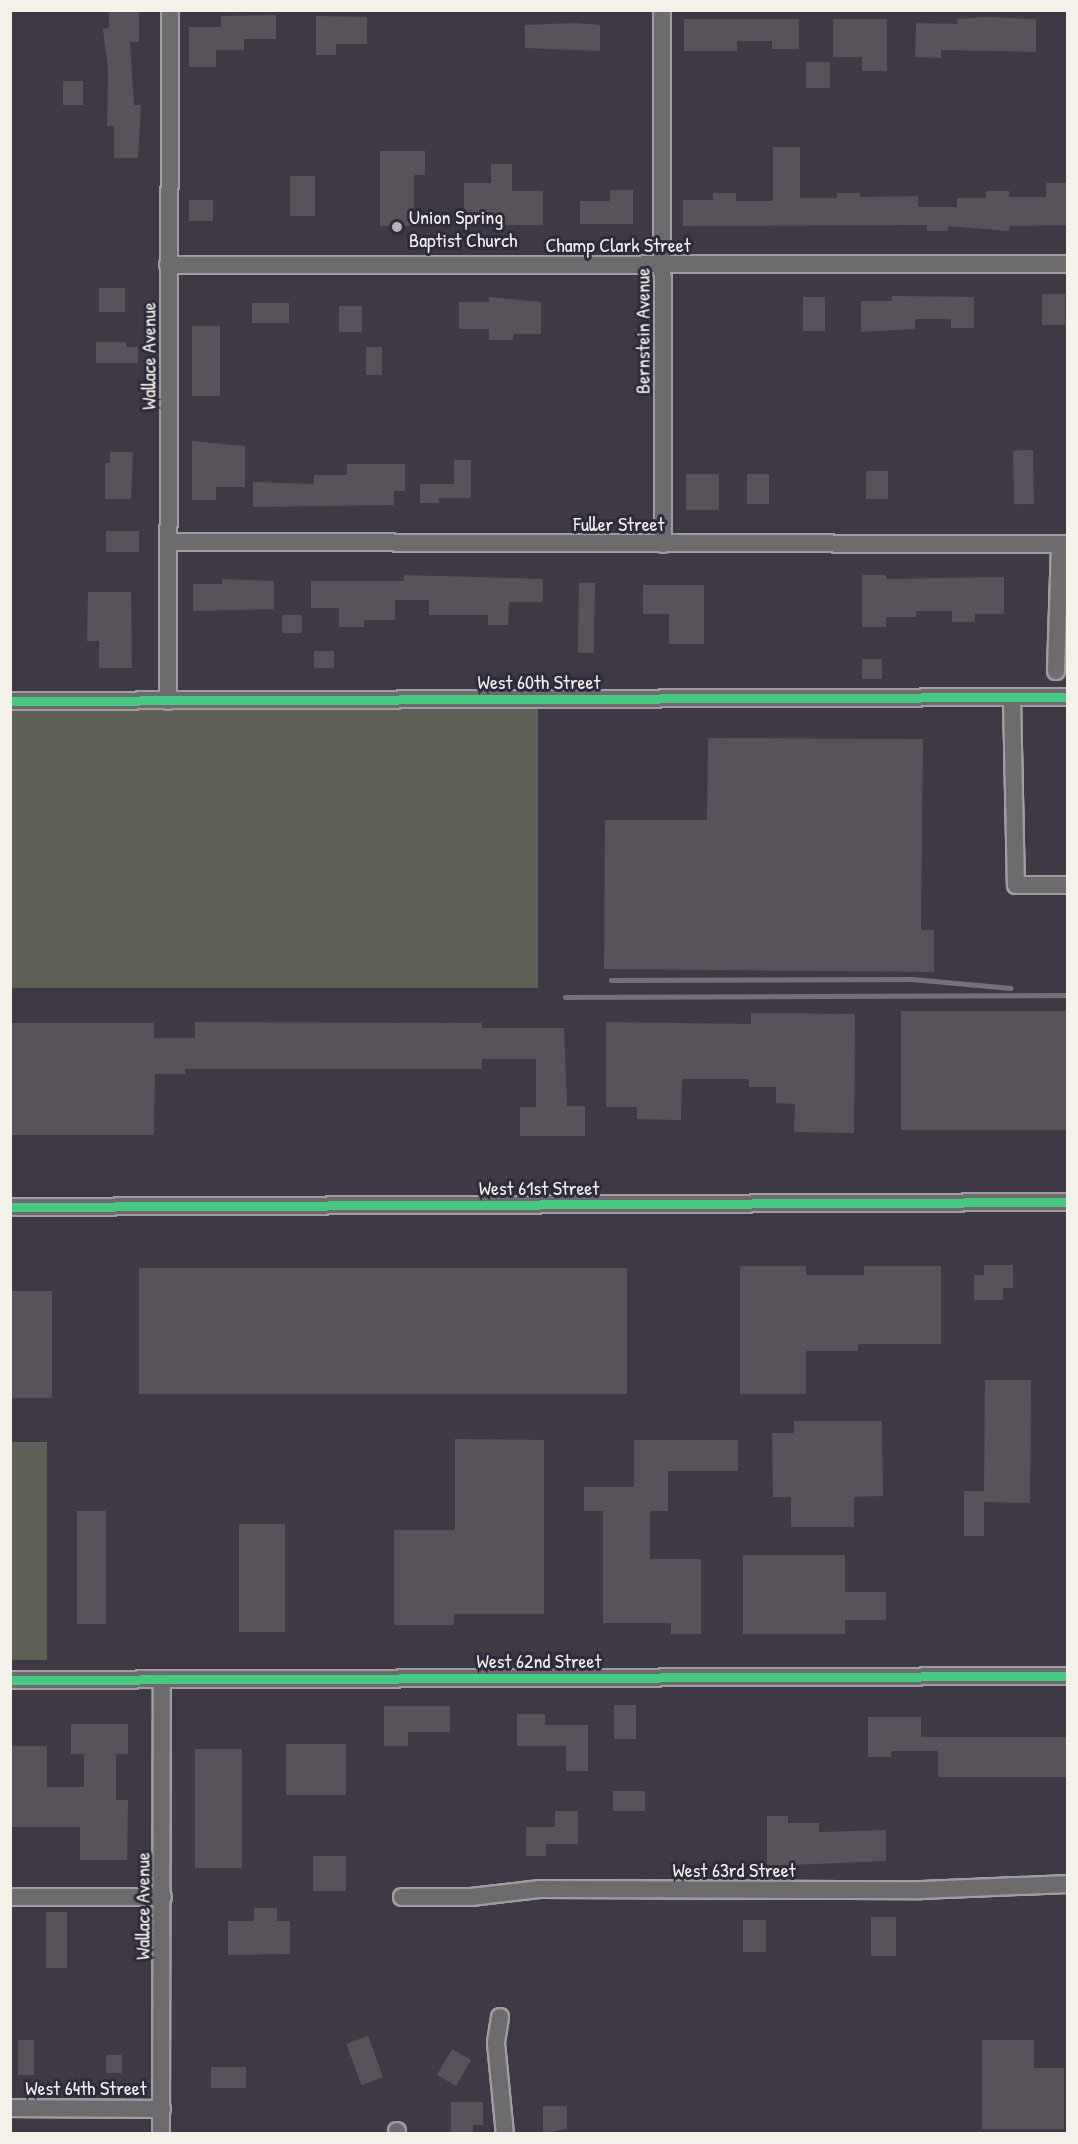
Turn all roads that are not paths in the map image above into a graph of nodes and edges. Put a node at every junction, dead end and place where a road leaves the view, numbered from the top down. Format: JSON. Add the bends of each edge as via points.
{"nodes":[{"id":1,"x":170,"y":10,"type":"edge"},
{"id":2,"x":662,"y":10,"type":"edge"},
{"id":3,"x":1068,"y":264,"type":"edge"},
{"id":4,"x":168,"y":265,"type":"junction"},
{"id":5,"x":663,"y":265,"type":"junction"},
{"id":6,"x":170,"y":542,"type":"junction"},
{"id":7,"x":663,"y":544,"type":"junction"},
{"id":8,"x":1064,"y":544,"type":"edge"},
{"id":9,"x":1063,"y":581,"type":"edge"},
{"id":10,"x":1062,"y":671,"type":"edge"},
{"id":11,"x":1062,"y":697,"type":"edge"},
{"id":12,"x":1012,"y":698,"type":"junction"},
{"id":13,"x":10,"y":701,"type":"edge"},
{"id":14,"x":168,"y":701,"type":"junction"},
{"id":15,"x":1068,"y":885,"type":"edge"},
{"id":16,"x":1068,"y":1202,"type":"edge"},
{"id":17,"x":10,"y":1207,"type":"edge"},
{"id":18,"x":1068,"y":1676,"type":"edge"},
{"id":19,"x":162,"y":1679,"type":"junction"},
{"id":20,"x":10,"y":1680,"type":"edge"},
{"id":21,"x":1068,"y":1884,"type":"edge"},
{"id":22,"x":10,"y":1897,"type":"edge"},
{"id":23,"x":163,"y":1897,"type":"junction"},
{"id":24,"x":402,"y":1897,"type":"dead end"},
{"id":25,"x":500,"y":2017,"type":"dead end"},
{"id":26,"x":10,"y":2108,"type":"edge"},
{"id":27,"x":162,"y":2109,"type":"junction"},
{"id":28,"x":162,"y":2133,"type":"edge"},
{"id":29,"x":505,"y":2133,"type":"edge"}],
"edges":[{"from":1,"to":4,"type":"street","name":"Wallace Avenue"},
{"from":2,"to":5,"type":"street","name":"Bernstein Avenue"},
{"from":3,"to":5,"type":"street","name":"Champ Clark Street"},
{"from":4,"to":5,"type":"street","name":"Champ Clark Street"},
{"from":4,"to":6,"type":"street","name":"Wallace Avenue"},
{"from":5,"to":7,"type":"street","name":"Bernstein Avenue"},
{"from":6,"to":7,"type":"street","name":"Fuller Street"},
{"from":6,"to":14,"type":"street","name":"Wallace Avenue"},
{"from":7,"to":8,"type":"street","name":"Fuller Street"},
{"from":8,"to":9,"type":"street"},
{"from":9,"to":10,"type":"street"},
{"from":10,"to":11,"type":"street"},
{"from":11,"to":12,"type":"street","name":"West 60th Street"},
{"from":12,"to":14,"type":"street","name":"West 60th Street"},
{"from":12,"to":15,"type":"street","via":[[1016,885]]},
{"from":13,"to":14,"type":"street","name":"West 60th Street"},
{"from":16,"to":17,"type":"street","name":"West 61st Street"},
{"from":18,"to":19,"type":"street","name":"West 62nd Street"},
{"from":19,"to":20,"type":"street","name":"West 62nd Street"},
{"from":19,"to":23,"type":"street","name":"Wallace Avenue"},
{"from":21,"to":24,"type":"street","name":"West 63rd Street","via":[[921,1890],[540,1889]]},
{"from":22,"to":23,"type":"street"},
{"from":23,"to":27,"type":"street","name":"Wallace Avenue"},
{"from":25,"to":29,"type":"street","via":[[496,2043]]},
{"from":26,"to":27,"type":"street","name":"West 64th Street"},
{"from":27,"to":28,"type":"street","name":"Wallace Avenue"}]}
